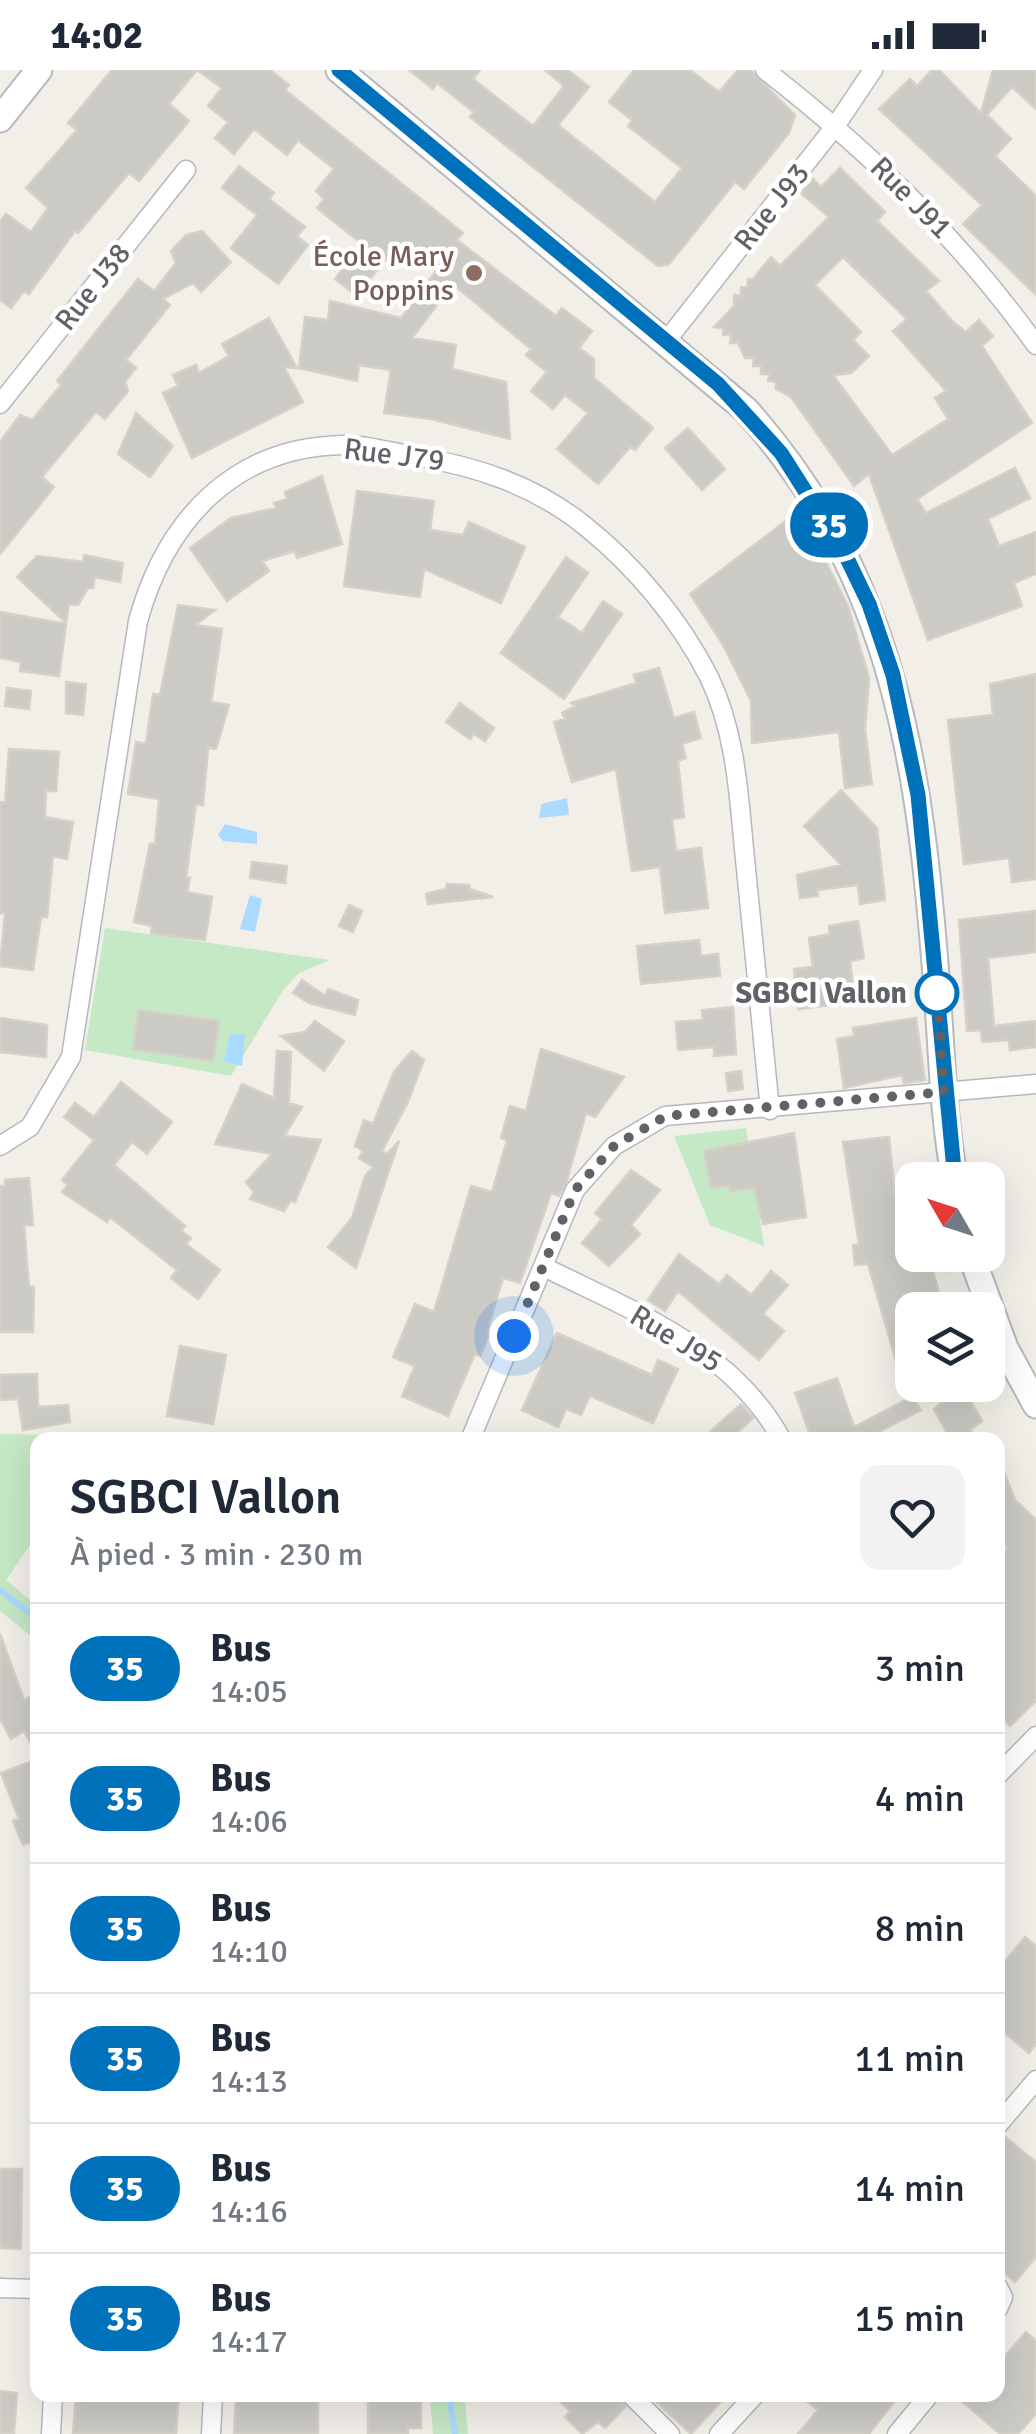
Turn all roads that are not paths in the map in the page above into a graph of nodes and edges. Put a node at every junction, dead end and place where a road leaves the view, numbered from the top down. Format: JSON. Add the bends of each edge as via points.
{"nodes":[{"id":1,"x":40,"y":70,"type":"edge"},
{"id":2,"x":339,"y":70,"type":"edge"},
{"id":3,"x":765,"y":70,"type":"edge"},
{"id":4,"x":873,"y":70,"type":"edge"},
{"id":5,"x":0,"y":118,"type":"edge"},
{"id":6,"x":836,"y":126,"type":"junction"},
{"id":7,"x":186,"y":170,"type":"dead end"},
{"id":8,"x":667,"y":340,"type":"junction"},
{"id":9,"x":1036,"y":345,"type":"edge"},
{"id":10,"x":0,"y":404,"type":"edge"},
{"id":11,"x":1036,"y":1084,"type":"edge"},
{"id":12,"x":944,"y":1092,"type":"junction"},
{"id":13,"x":770,"y":1110,"type":"junction"},
{"id":14,"x":0,"y":1146,"type":"edge"},
{"id":15,"x":953,"y":1162,"type":"edge"},
{"id":16,"x":544,"y":1267,"type":"junction"},
{"id":17,"x":977,"y":1272,"type":"edge"},
{"id":18,"x":1036,"y":1405,"type":"edge"},
{"id":19,"x":473,"y":1432,"type":"edge"},
{"id":20,"x":777,"y":1432,"type":"edge"},
{"id":21,"x":1033,"y":1745,"type":"edge"},
{"id":22,"x":1005,"y":1769,"type":"edge"},
{"id":23,"x":1036,"y":2080,"type":"edge"},
{"id":24,"x":1005,"y":2117,"type":"edge"},
{"id":25,"x":0,"y":2288,"type":"edge"},
{"id":26,"x":30,"y":2289,"type":"edge"},
{"id":27,"x":52,"y":2402,"type":"edge"},
{"id":28,"x":213,"y":2402,"type":"edge"},
{"id":29,"x":638,"y":2402,"type":"edge"},
{"id":30,"x":749,"y":2402,"type":"edge"},
{"id":31,"x":922,"y":2402,"type":"edge"},
{"id":32,"x":51,"y":2434,"type":"edge"},
{"id":33,"x":211,"y":2434,"type":"edge"},
{"id":34,"x":670,"y":2434,"type":"edge"},
{"id":35,"x":719,"y":2434,"type":"edge"},
{"id":36,"x":897,"y":2434,"type":"edge"}],
"edges":[{"from":1,"to":5,"type":"main road"},
{"from":2,"to":8,"type":"main road"},
{"from":3,"to":6,"type":"street","name":"Rue J91"},
{"from":4,"to":6,"type":"street","name":"Rue J93"},
{"from":6,"to":8,"type":"street","name":"Rue J93"},
{"from":6,"to":9,"type":"street","name":"Rue J91","via":[[939,224]]},
{"from":7,"to":10,"type":"street","name":"Rue J38"},
{"from":8,"to":12,"type":"main road","via":[[746,410],[799,476],[856,573],[878,626],[903,709],[918,795]]},
{"from":11,"to":12,"type":"street"},
{"from":12,"to":13,"type":"street"},
{"from":12,"to":15,"type":"main road"},
{"from":13,"to":14,"type":"street","name":"Rue J79","via":[[733,745],[709,678],[673,619],[584,525],[523,486],[467,464],[347,445],[291,451],[247,468],[186,520],[162,552],[138,621],[71,1058],[30,1127]]},
{"from":13,"to":16,"type":"street","via":[[666,1116],[614,1146],[575,1190]]},
{"from":16,"to":19,"type":"street"},
{"from":16,"to":20,"type":"street","name":"Rue J95","via":[[706,1351],[755,1399]]},
{"from":17,"to":18,"type":"main road","via":[[1005,1348]]},
{"from":21,"to":22,"type":"street"},
{"from":23,"to":24,"type":"street"},
{"from":25,"to":26,"type":"street"},
{"from":27,"to":32,"type":"street"},
{"from":28,"to":33,"type":"street"},
{"from":29,"to":34,"type":"street"},
{"from":30,"to":35,"type":"street"},
{"from":31,"to":36,"type":"street"}]}
